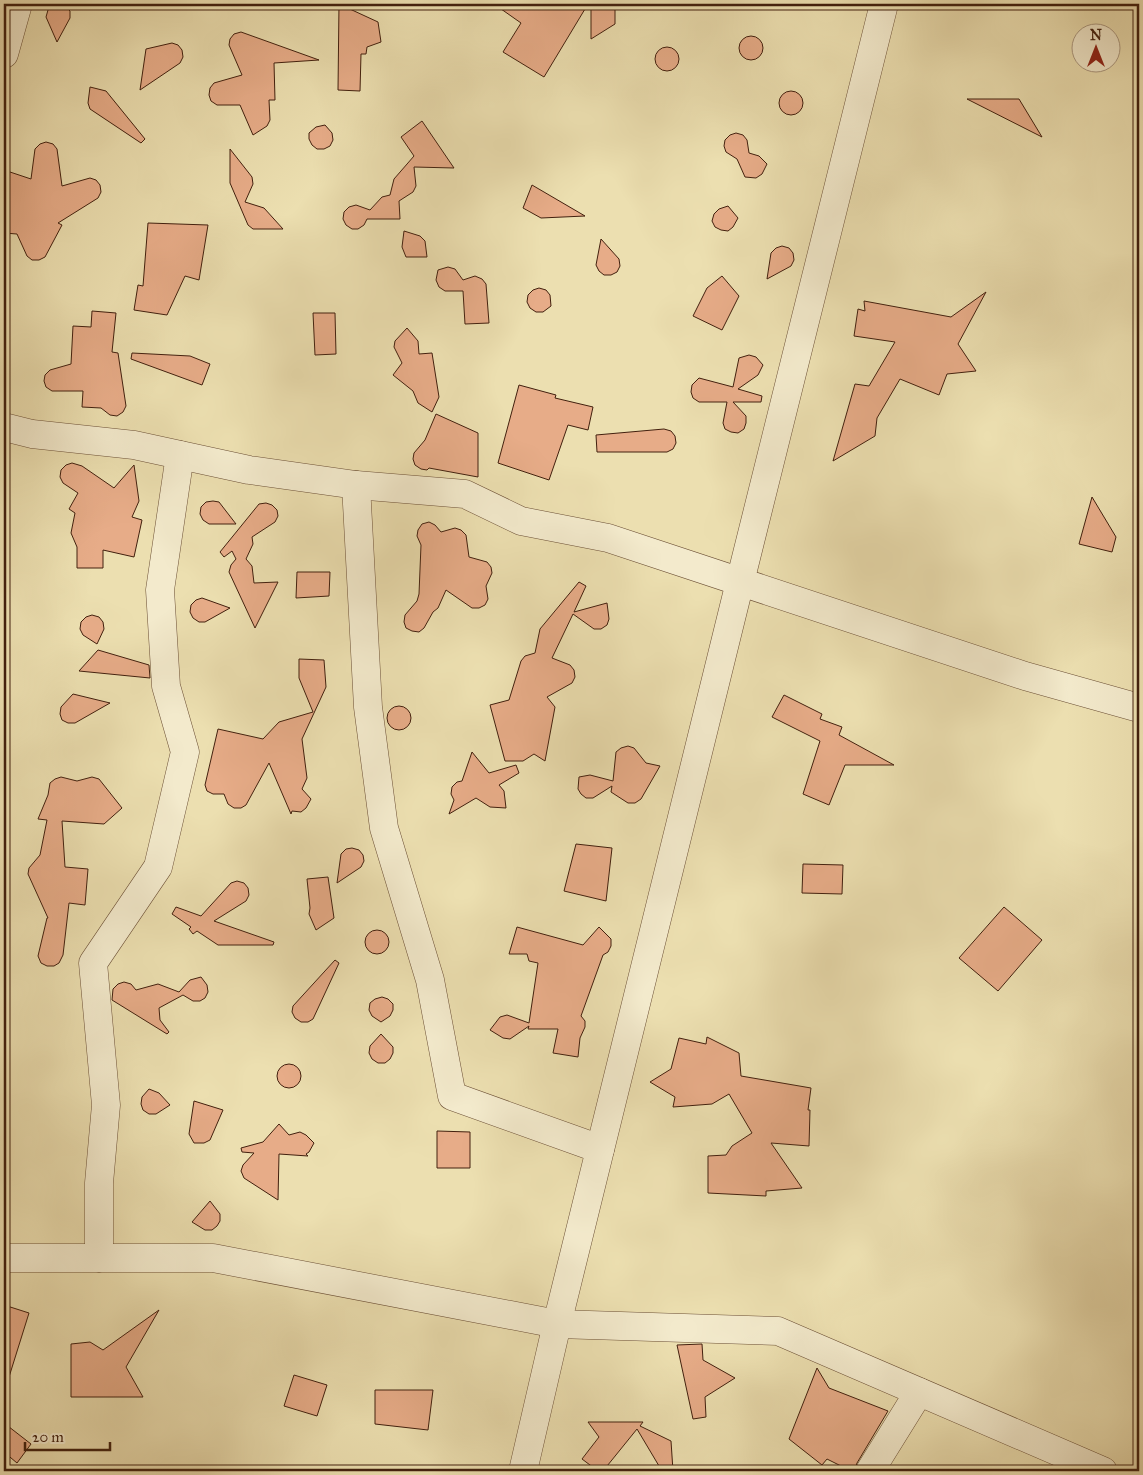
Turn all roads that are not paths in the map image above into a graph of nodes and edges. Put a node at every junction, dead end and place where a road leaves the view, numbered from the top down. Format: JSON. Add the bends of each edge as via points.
{"nodes":[{"id":1,"x":18,"y":4,"type":"edge"},
{"id":2,"x":884,"y":4,"type":"edge"},
{"id":3,"x":4,"y":54,"type":"edge"},
{"id":4,"x":4,"y":427,"type":"edge"},
{"id":5,"x":180,"y":455,"type":"junction"},
{"id":6,"x":356,"y":485,"type":"junction"},
{"id":7,"x":740,"y":582,"type":"junction"},
{"id":8,"x":1139,"y":708,"type":"edge"},
{"id":9,"x":600,"y":1149,"type":"junction"},
{"id":10,"x":4,"y":1258,"type":"edge"},
{"id":11,"x":99,"y":1258,"type":"junction"},
{"id":12,"x":557,"y":1324,"type":"junction"},
{"id":13,"x":919,"y":1392,"type":"junction"},
{"id":14,"x":523,"y":1471,"type":"edge"},
{"id":15,"x":870,"y":1471,"type":"edge"},
{"id":16,"x":1103,"y":1471,"type":"edge"}],
"edges":[{"from":1,"to":3,"type":"street"},
{"from":2,"to":7,"type":"street"},
{"from":4,"to":5,"type":"street","via":[[32,434],[134,445]]},
{"from":5,"to":6,"type":"street","via":[[249,470]]},
{"from":5,"to":11,"type":"street","via":[[160,590],[166,686],[185,752],[158,867],[93,963],[106,1105],[99,1183]]},
{"from":6,"to":7,"type":"street","via":[[465,494],[521,521],[608,538]]},
{"from":6,"to":9,"type":"street","via":[[368,707],[384,828],[430,980],[452,1096]]},
{"from":7,"to":8,"type":"street","via":[[1025,676]]},
{"from":7,"to":9,"type":"street"},
{"from":9,"to":12,"type":"street"},
{"from":10,"to":11,"type":"street"},
{"from":11,"to":12,"type":"street","via":[[214,1258]]},
{"from":12,"to":13,"type":"street","via":[[778,1331]]},
{"from":12,"to":14,"type":"street"},
{"from":13,"to":15,"type":"street"},
{"from":13,"to":16,"type":"street"}]}
